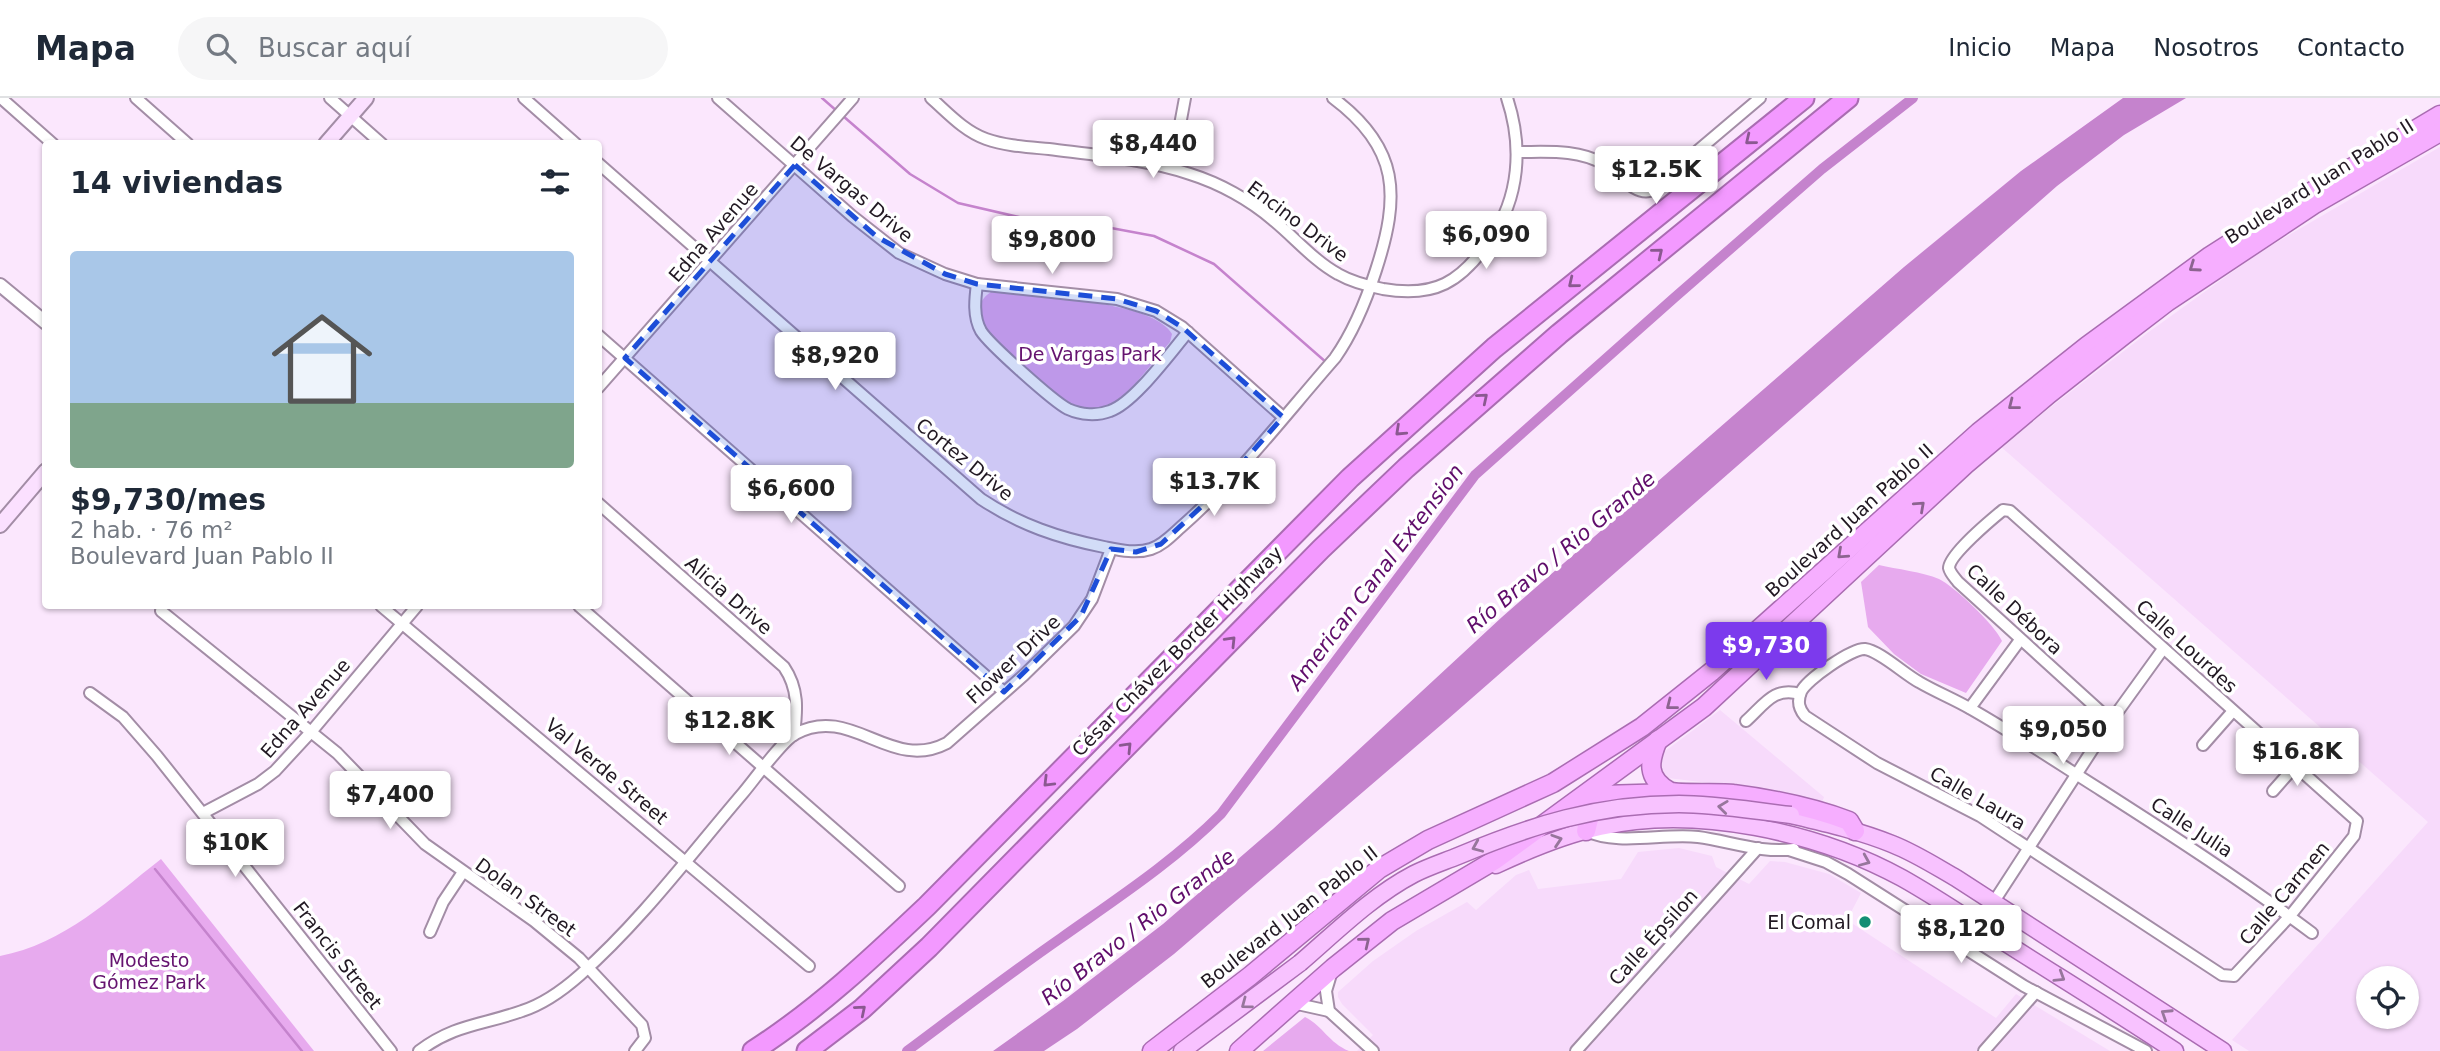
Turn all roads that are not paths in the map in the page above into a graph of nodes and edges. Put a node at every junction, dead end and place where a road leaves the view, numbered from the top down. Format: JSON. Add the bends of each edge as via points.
{"nodes":[{"id":1,"x":1,"y":98,"type":"edge"},
{"id":2,"x":136,"y":98,"type":"edge"},
{"id":3,"x":330,"y":98,"type":"edge"},
{"id":4,"x":366,"y":98,"type":"edge"},
{"id":5,"x":524,"y":98,"type":"edge"},
{"id":6,"x":718,"y":98,"type":"edge"},
{"id":7,"x":853,"y":98,"type":"edge"},
{"id":8,"x":931,"y":98,"type":"edge"},
{"id":9,"x":1185,"y":98,"type":"edge"},
{"id":10,"x":1334,"y":98,"type":"edge"},
{"id":11,"x":1507,"y":98,"type":"edge"},
{"id":12,"x":1760,"y":98,"type":"edge"},
{"id":13,"x":1804,"y":98,"type":"edge"},
{"id":14,"x":1850,"y":98,"type":"edge"},
{"id":15,"x":2440,"y":115,"type":"edge"},
{"id":16,"x":350,"y":116,"type":"junction"},
{"id":17,"x":2440,"y":132,"type":"edge"},
{"id":18,"x":48,"y":140,"type":"edge"},
{"id":19,"x":183,"y":140,"type":"edge"},
{"id":20,"x":329,"y":140,"type":"edge"},
{"id":21,"x":377,"y":140,"type":"edge"},
{"id":22,"x":571,"y":140,"type":"edge"},
{"id":23,"x":1518,"y":152,"type":"junction"},
{"id":24,"x":794,"y":165,"type":"junction"},
{"id":25,"x":602,"y":166,"type":"edge"},
{"id":26,"x":1172,"y":169,"type":"junction"},
{"id":27,"x":710,"y":261,"type":"junction"},
{"id":28,"x":978,"y":284,"type":"junction"},
{"id":29,"x":0,"y":285,"type":"edge"},
{"id":30,"x":1371,"y":287,"type":"junction"},
{"id":31,"x":42,"y":320,"type":"edge"},
{"id":32,"x":1188,"y":332,"type":"junction"},
{"id":33,"x":602,"y":338,"type":"edge"},
{"id":34,"x":625,"y":358,"type":"junction"},
{"id":35,"x":602,"y":384,"type":"edge"},
{"id":36,"x":1283,"y":417,"type":"junction"},
{"id":37,"x":42,"y":476,"type":"edge"},
{"id":38,"x":602,"y":507,"type":"edge"},
{"id":39,"x":1995,"y":517,"type":"joint"},
{"id":40,"x":0,"y":525,"type":"edge"},
{"id":41,"x":1111,"y":549,"type":"junction"},
{"id":42,"x":385,"y":609,"type":"edge"},
{"id":43,"x":414,"y":609,"type":"edge"},
{"id":44,"x":582,"y":609,"type":"edge"},
{"id":45,"x":161,"y":611,"type":"dead end"},
{"id":46,"x":402,"y":623,"type":"junction"},
{"id":47,"x":2020,"y":639,"type":"junction"},
{"id":48,"x":2163,"y":649,"type":"junction"},
{"id":49,"x":1004,"y":692,"type":"junction"},
{"id":50,"x":90,"y":693,"type":"dead end"},
{"id":51,"x":1800,"y":694,"type":"junction"},
{"id":52,"x":1970,"y":708,"type":"junction"},
{"id":53,"x":2233,"y":711,"type":"junction"},
{"id":54,"x":1746,"y":721,"type":"dead end"},
{"id":55,"x":2111,"y":721,"type":"junction"},
{"id":56,"x":311,"y":732,"type":"junction"},
{"id":57,"x":794,"y":734,"type":"junction"},
{"id":58,"x":1658,"y":740,"type":"junction"},
{"id":59,"x":2203,"y":745,"type":"dead end"},
{"id":60,"x":2296,"y":765,"type":"junction"},
{"id":61,"x":764,"y":768,"type":"junction"},
{"id":62,"x":2077,"y":774,"type":"junction"},
{"id":63,"x":2273,"y":792,"type":"dead end"},
{"id":64,"x":1672,"y":793,"type":"junction"},
{"id":65,"x":203,"y":814,"type":"junction"},
{"id":66,"x":2355,"y":817,"type":"joint"},
{"id":67,"x":1586,"y":831,"type":"junction"},
{"id":68,"x":1855,"y":831,"type":"junction"},
{"id":69,"x":1821,"y":845,"type":"junction"},
{"id":70,"x":1758,"y":848,"type":"junction"},
{"id":71,"x":2028,"y":848,"type":"junction"},
{"id":72,"x":1789,"y":850,"type":"junction"},
{"id":73,"x":684,"y":862,"type":"junction"},
{"id":74,"x":463,"y":872,"type":"junction"},
{"id":75,"x":1471,"y":876,"type":"junction"},
{"id":76,"x":899,"y":886,"type":"dead end"},
{"id":77,"x":1993,"y":903,"type":"junction"},
{"id":78,"x":2290,"y":916,"type":"junction"},
{"id":79,"x":430,"y":932,"type":"dead end"},
{"id":80,"x":2312,"y":933,"type":"dead end"},
{"id":81,"x":809,"y":966,"type":"dead end"},
{"id":82,"x":589,"y":967,"type":"junction"},
{"id":83,"x":1334,"y":968,"type":"junction"},
{"id":84,"x":2222,"y":975,"type":"joint"},
{"id":85,"x":2036,"y":992,"type":"junction"},
{"id":86,"x":1293,"y":1003,"type":"junction"},
{"id":87,"x":1329,"y":1011,"type":"junction"},
{"id":88,"x":391,"y":1051,"type":"edge"},
{"id":89,"x":419,"y":1051,"type":"edge"},
{"id":90,"x":635,"y":1051,"type":"edge"},
{"id":91,"x":752,"y":1051,"type":"edge"},
{"id":92,"x":807,"y":1051,"type":"edge"},
{"id":93,"x":1152,"y":1051,"type":"edge"},
{"id":94,"x":1182,"y":1051,"type":"edge"},
{"id":95,"x":1239,"y":1051,"type":"edge"},
{"id":96,"x":1373,"y":1051,"type":"edge"},
{"id":97,"x":1576,"y":1051,"type":"edge"},
{"id":98,"x":1984,"y":1051,"type":"edge"},
{"id":99,"x":2146,"y":1051,"type":"edge"},
{"id":100,"x":2175,"y":1051,"type":"edge"},
{"id":101,"x":2223,"y":1051,"type":"edge"}],
"edges":[{"from":1,"to":18,"type":"street"},
{"from":2,"to":19,"type":"street"},
{"from":3,"to":16,"type":"street"},
{"from":4,"to":16,"type":"main road"},
{"from":5,"to":22,"type":"street"},
{"from":6,"to":24,"type":"street","name":"De Vargas Drive"},
{"from":7,"to":24,"type":"street","name":"Edna Avenue"},
{"from":8,"to":26,"type":"street","name":"Encino Drive","via":[[986,139]]},
{"from":9,"to":26,"type":"street"},
{"from":10,"to":30,"type":"street","via":[[1371,134],[1389,175],[1391,211]]},
{"from":11,"to":23,"type":"street"},
{"from":12,"to":23,"type":"street","via":[[1645,193],[1588,157]]},
{"from":13,"to":91,"type":"highway","name":"César Chávez Border Highway","one_way":true,"via":[[1566,288],[1424,409],[1295,532],[887,944],[804,1015]]},
{"from":92,"to":14,"type":"highway","name":"César Chávez Border Highway","one_way":true,"via":[[921,955],[1406,467],[1559,334]]},
{"from":15,"to":93,"type":"highway","name":"Boulevard Juan Pablo II","one_way":true,"via":[[2210,256],[2087,346],[1979,432],[1711,672],[1642,727],[1553,783],[1428,840],[1379,869]]},
{"from":16,"to":20,"type":"main road"},
{"from":16,"to":21,"type":"street"},
{"from":58,"to":17,"type":"highway","name":"Boulevard Juan Pablo II","one_way":true,"via":[[1714,699],[1965,465],[2102,352],[2167,302],[2313,205]]},
{"from":23,"to":30,"type":"street","via":[[1502,220],[1466,269],[1427,291],[1403,293]]},
{"from":24,"to":27,"type":"street","name":"Edna Avenue"},
{"from":24,"to":28,"type":"street","name":"De Vargas Drive","via":[[899,253]]},
{"from":25,"to":27,"type":"street","name":"Cortez Drive"},
{"from":26,"to":30,"type":"street","name":"Encino Drive","via":[[1238,196],[1270,217],[1327,267]]},
{"from":27,"to":34,"type":"street","name":"Edna Avenue"},
{"from":27,"to":41,"type":"street","name":"Cortez Drive","via":[[981,499],[1040,531]]},
{"from":28,"to":32,"type":"street","name":"De Vargas Drive","via":[[1117,299],[1156,311]]},
{"from":28,"to":32,"type":"street","via":[[977,321],[988,340],[1058,403],[1079,413],[1107,412],[1126,402]]},
{"from":29,"to":31,"type":"street"},
{"from":30,"to":36,"type":"street","via":[[1346,343]]},
{"from":32,"to":36,"type":"street","name":"De Vargas Drive"},
{"from":33,"to":34,"type":"street"},
{"from":34,"to":35,"type":"street","name":"Edna Avenue"},
{"from":34,"to":49,"type":"street"},
{"from":36,"to":41,"type":"street","via":[[1213,496],[1161,544],[1136,552]]},
{"from":37,"to":40,"type":"main road"},
{"from":38,"to":57,"type":"street","name":"Alicia Drive","via":[[784,667],[796,694]]},
{"from":39,"to":47,"type":"street","name":"Calle Débora","via":[[1955,555],[1950,571]]},
{"from":39,"to":48,"type":"street","name":"Calle Lourdes","via":[[2003,510],[2010,511]]},
{"from":41,"to":49,"type":"street","name":"Flower Drive","via":[[1081,617]]},
{"from":42,"to":46,"type":"street","name":"Val Verde Street"},
{"from":43,"to":46,"type":"street","name":"Edna Avenue"},
{"from":44,"to":61,"type":"street"},
{"from":45,"to":56,"type":"street","name":"Dolan Street"},
{"from":46,"to":56,"type":"street","name":"Edna Avenue"},
{"from":46,"to":73,"type":"street","name":"Val Verde Street"},
{"from":47,"to":52,"type":"street"},
{"from":47,"to":55,"type":"street","name":"Calle Débora"},
{"from":48,"to":53,"type":"street","name":"Calle Lourdes"},
{"from":48,"to":55,"type":"street"},
{"from":49,"to":57,"type":"street","name":"Flower Drive","via":[[947,743],[927,752],[905,751],[830,726]]},
{"from":50,"to":65,"type":"street","name":"Francis Street","via":[[130,724]]},
{"from":51,"to":52,"type":"street","name":"Calle Julia","via":[[1805,685],[1854,651],[1868,650]]},
{"from":51,"to":54,"type":"street","via":[[1778,692]]},
{"from":51,"to":71,"type":"street","name":"Calle Laura","via":[[1800,709],[1825,730],[1877,763],[1980,816]]},
{"from":52,"to":62,"type":"street","name":"Calle Julia"},
{"from":53,"to":59,"type":"street"},
{"from":53,"to":60,"type":"street","name":"Calle Lourdes"},
{"from":55,"to":62,"type":"street"},
{"from":56,"to":65,"type":"street","name":"Edna Avenue","via":[[266,777]]},
{"from":56,"to":74,"type":"street","name":"Dolan Street","via":[[356,771],[425,844]]},
{"from":57,"to":61,"type":"street"},
{"from":58,"to":64,"type":"highway","via":[[1650,758],[1651,769]]},
{"from":58,"to":75,"type":"highway","name":"Boulevard Juan Pablo II"},
{"from":60,"to":63,"type":"street"},
{"from":60,"to":66,"type":"street","name":"Calle Lourdes"},
{"from":61,"to":73,"type":"street"},
{"from":61,"to":76,"type":"street"},
{"from":62,"to":71,"type":"street"},
{"from":62,"to":78,"type":"street","name":"Calle Julia"},
{"from":64,"to":67,"type":"highway","via":[[1602,795],[1593,803]]},
{"from":64,"to":68,"type":"highway","via":[[1734,794],[1800,806],[1849,821]]},
{"from":65,"to":88,"type":"street","name":"Francis Street"},
{"from":66,"to":78,"type":"street","name":"Calle Carmen","via":[[2358,827],[2354,836]]},
{"from":67,"to":69,"type":"main road","via":[[1637,821],[1719,821]]},
{"from":67,"to":70,"type":"street","via":[[1611,838],[1696,836]]},
{"from":75,"to":67,"type":"main road","one_way":true},
{"from":68,"to":77,"type":"main road","via":[[1916,856]]},
{"from":68,"to":94,"type":"main road","one_way":true,"bridge":true,"via":[[1791,815],[1677,804],[1580,814],[1538,824],[1414,874]]},
{"from":69,"to":72,"type":"street"},
{"from":69,"to":100,"type":"main road","one_way":true,"via":[[1901,878]]},
{"from":70,"to":72,"type":"street"},
{"from":70,"to":97,"type":"street","name":"Calle Épsilon"},
{"from":71,"to":77,"type":"street"},
{"from":71,"to":84,"type":"street","name":"Calle Laura"},
{"from":72,"to":85,"type":"street","via":[[1848,874]]},
{"from":73,"to":81,"type":"street","name":"Val Verde Street"},
{"from":73,"to":82,"type":"street","via":[[628,931]]},
{"from":74,"to":79,"type":"street"},
{"from":74,"to":82,"type":"street","name":"Dolan Street","via":[[534,921]]},
{"from":83,"to":75,"type":"highway","name":"Boulevard Juan Pablo II","one_way":true,"via":[[1392,921]]},
{"from":101,"to":77,"type":"main road","one_way":true},
{"from":78,"to":80,"type":"street","name":"Calle Julia"},
{"from":78,"to":84,"type":"street","name":"Calle Carmen","via":[[2237,974]]},
{"from":82,"to":89,"type":"street","via":[[544,1002],[461,1027]]},
{"from":82,"to":90,"type":"street","name":"Dolan Street","via":[[642,1025],[645,1038]]},
{"from":83,"to":86,"type":"highway","name":"Boulevard Juan Pablo II"},
{"from":83,"to":87,"type":"street","via":[[1326,991]]},
{"from":85,"to":98,"type":"street"},
{"from":85,"to":99,"type":"street"},
{"from":86,"to":87,"type":"street"},
{"from":86,"to":95,"type":"highway","name":"Boulevard Juan Pablo II"},
{"from":87,"to":96,"type":"street"}]}
